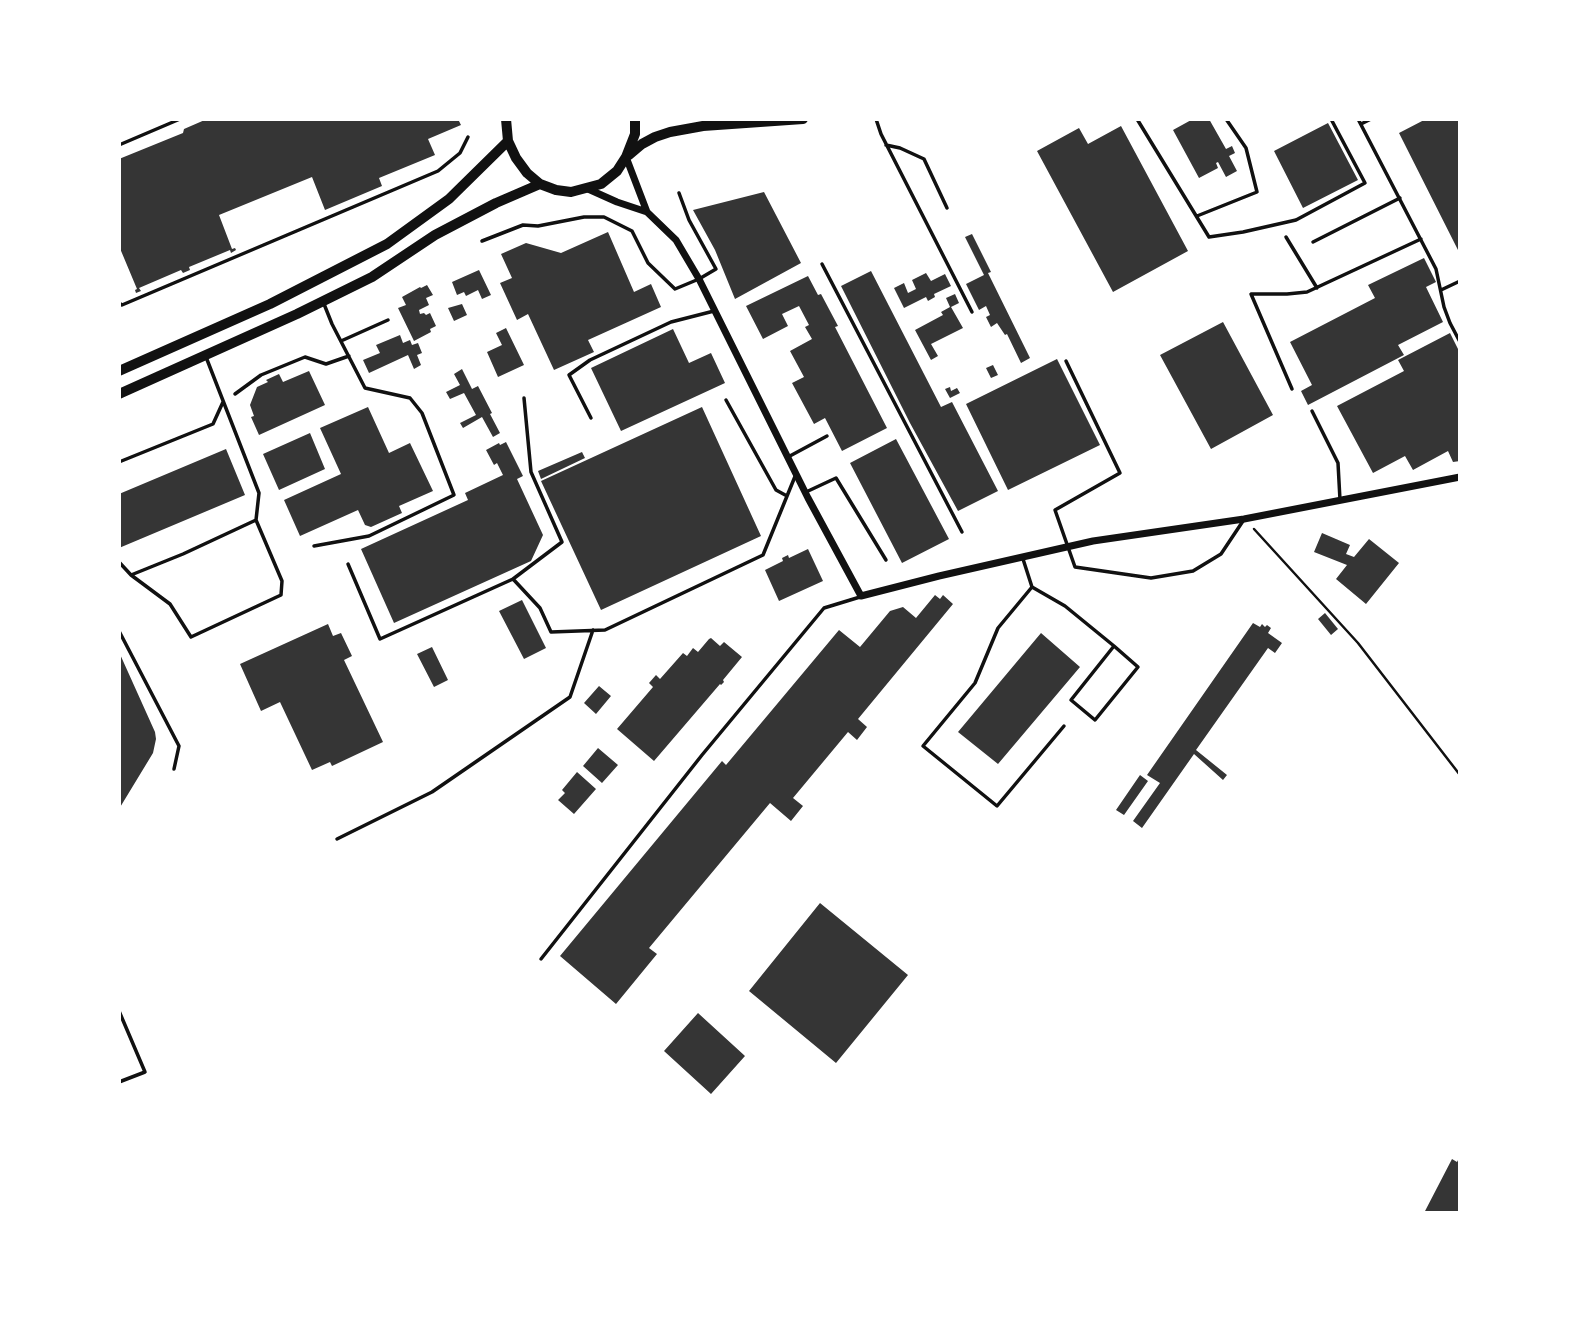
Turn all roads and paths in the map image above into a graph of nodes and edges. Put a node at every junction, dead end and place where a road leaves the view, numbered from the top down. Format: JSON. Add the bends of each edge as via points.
{"nodes":[{"id":1,"x":180,"y":119,"type":"edge"},
{"id":2,"x":506,"y":119,"type":"edge"},
{"id":3,"x":635,"y":119,"type":"edge"},
{"id":4,"x":803,"y":119,"type":"edge"},
{"id":5,"x":876,"y":119,"type":"edge"},
{"id":6,"x":1137,"y":119,"type":"edge"},
{"id":7,"x":1226,"y":119,"type":"edge"},
{"id":8,"x":1331,"y":119,"type":"edge"},
{"id":9,"x":1371,"y":119,"type":"edge"},
{"id":10,"x":1360,"y":121,"type":"edge"},
{"id":11,"x":468,"y":137,"type":"dead end"},
{"id":12,"x":508,"y":141,"type":"junction"},
{"id":13,"x":119,"y":145,"type":"edge"},
{"id":14,"x":886,"y":145,"type":"junction"},
{"id":15,"x":626,"y":156,"type":"junction"},
{"id":16,"x":540,"y":184,"type":"junction"},
{"id":17,"x":588,"y":189,"type":"junction"},
{"id":18,"x":679,"y":193,"type":"dead end"},
{"id":19,"x":1399,"y":198,"type":"junction"},
{"id":20,"x":947,"y":208,"type":"dead end"},
{"id":21,"x":648,"y":212,"type":"junction"},
{"id":22,"x":1196,"y":216,"type":"junction"},
{"id":23,"x":1286,"y":237,"type":"dead end"},
{"id":24,"x":1421,"y":239,"type":"junction"},
{"id":25,"x":482,"y":241,"type":"dead end"},
{"id":26,"x":1313,"y":242,"type":"dead end"},
{"id":27,"x":822,"y":264,"type":"dead end"},
{"id":28,"x":699,"y":279,"type":"junction"},
{"id":29,"x":1460,"y":281,"type":"edge"},
{"id":30,"x":1317,"y":288,"type":"junction"},
{"id":31,"x":1441,"y":290,"type":"junction"},
{"id":32,"x":323,"y":301,"type":"junction"},
{"id":33,"x":119,"y":303,"type":"edge"},
{"id":34,"x":714,"y":311,"type":"junction"},
{"id":35,"x":972,"y":312,"type":"dead end"},
{"id":36,"x":388,"y":320,"type":"dead end"},
{"id":37,"x":341,"y":341,"type":"junction"},
{"id":38,"x":1460,"y":342,"type":"edge"},
{"id":39,"x":205,"y":355,"type":"junction"},
{"id":40,"x":349,"y":356,"type":"junction"},
{"id":41,"x":1066,"y":361,"type":"dead end"},
{"id":42,"x":119,"y":371,"type":"edge"},
{"id":43,"x":1292,"y":389,"type":"dead end"},
{"id":44,"x":119,"y":394,"type":"edge"},
{"id":45,"x":235,"y":394,"type":"dead end"},
{"id":46,"x":524,"y":398,"type":"dead end"},
{"id":47,"x":726,"y":400,"type":"dead end"},
{"id":48,"x":223,"y":402,"type":"junction"},
{"id":49,"x":1312,"y":411,"type":"dead end"},
{"id":50,"x":591,"y":418,"type":"dead end"},
{"id":51,"x":827,"y":436,"type":"dead end"},
{"id":52,"x":788,"y":457,"type":"junction"},
{"id":53,"x":119,"y":462,"type":"edge"},
{"id":54,"x":796,"y":474,"type":"junction"},
{"id":55,"x":1460,"y":477,"type":"edge"},
{"id":56,"x":806,"y":492,"type":"junction"},
{"id":57,"x":787,"y":496,"type":"junction"},
{"id":58,"x":1340,"y":500,"type":"junction"},
{"id":59,"x":1244,"y":519,"type":"junction"},
{"id":60,"x":256,"y":520,"type":"junction"},
{"id":61,"x":962,"y":532,"type":"dead end"},
{"id":62,"x":314,"y":546,"type":"dead end"},
{"id":63,"x":1069,"y":546,"type":"junction"},
{"id":64,"x":1022,"y":557,"type":"junction"},
{"id":65,"x":886,"y":560,"type":"dead end"},
{"id":66,"x":119,"y":562,"type":"edge"},
{"id":67,"x":348,"y":564,"type":"dead end"},
{"id":68,"x":131,"y":575,"type":"junction"},
{"id":69,"x":513,"y":579,"type":"junction"},
{"id":70,"x":1032,"y":587,"type":"junction"},
{"id":71,"x":861,"y":596,"type":"junction"},
{"id":72,"x":593,"y":630,"type":"junction"},
{"id":73,"x":119,"y":631,"type":"edge"},
{"id":74,"x":1114,"y":646,"type":"junction"},
{"id":75,"x":1064,"y":726,"type":"dead end"},
{"id":76,"x":174,"y":769,"type":"dead end"},
{"id":77,"x":1460,"y":775,"type":"edge"},
{"id":78,"x":337,"y":839,"type":"dead end"},
{"id":79,"x":541,"y":959,"type":"dead end"},
{"id":80,"x":119,"y":1012,"type":"edge"},
{"id":81,"x":119,"y":1082,"type":"edge"}],
"edges":[{"from":1,"to":13,"type":"lane"},
{"from":2,"to":12,"type":"main road"},
{"from":3,"to":15,"type":"main road","via":[[635,134]]},
{"from":4,"to":15,"type":"main road","via":[[670,132]]},
{"from":5,"to":14,"type":"lane"},
{"from":6,"to":22,"type":"lane"},
{"from":7,"to":22,"type":"lane","via":[[1246,148],[1257,192]]},
{"from":8,"to":22,"type":"lane","via":[[1364,183],[1296,220],[1243,232],[1209,237]]},
{"from":9,"to":10,"type":"lane"},
{"from":10,"to":19,"type":"lane"},
{"from":11,"to":33,"type":"lane","via":[[460,153],[438,171]]},
{"from":12,"to":16,"type":"main road","via":[[527,173]]},
{"from":12,"to":42,"type":"main road","via":[[449,199],[387,244],[270,304]]},
{"from":14,"to":20,"type":"lane","via":[[924,159]]},
{"from":14,"to":35,"type":"lane"},
{"from":15,"to":17,"type":"main road","via":[[617,171]]},
{"from":15,"to":21,"type":"street"},
{"from":16,"to":17,"type":"main road","via":[[571,192]]},
{"from":16,"to":32,"type":"main road","via":[[435,235],[372,277]]},
{"from":17,"to":21,"type":"street"},
{"from":18,"to":28,"type":"lane","via":[[716,269]]},
{"from":19,"to":24,"type":"lane"},
{"from":19,"to":26,"type":"lane"},
{"from":21,"to":28,"type":"street","via":[[676,240]]},
{"from":23,"to":30,"type":"lane"},
{"from":24,"to":30,"type":"lane"},
{"from":24,"to":31,"type":"lane"},
{"from":25,"to":28,"type":"lane","via":[[523,225],[604,217],[632,230],[648,263],[675,289]]},
{"from":27,"to":61,"type":"lane"},
{"from":28,"to":34,"type":"street"},
{"from":29,"to":31,"type":"lane"},
{"from":30,"to":43,"type":"lane","via":[[1287,294],[1251,293]]},
{"from":31,"to":38,"type":"lane"},
{"from":32,"to":37,"type":"lane"},
{"from":32,"to":39,"type":"main road"},
{"from":34,"to":50,"type":"lane","via":[[671,322],[590,360],[569,375]]},
{"from":34,"to":52,"type":"street"},
{"from":36,"to":37,"type":"lane"},
{"from":37,"to":40,"type":"lane"},
{"from":39,"to":44,"type":"main road"},
{"from":39,"to":48,"type":"lane"},
{"from":40,"to":45,"type":"lane","via":[[326,364],[305,357],[261,375]]},
{"from":40,"to":62,"type":"lane","via":[[365,388],[410,398],[422,413],[454,495],[369,536]]},
{"from":41,"to":63,"type":"lane","via":[[1120,473],[1055,510]]},
{"from":46,"to":69,"type":"lane","via":[[531,472],[562,542]]},
{"from":47,"to":57,"type":"lane","via":[[776,490]]},
{"from":48,"to":53,"type":"lane","via":[[213,424]]},
{"from":48,"to":60,"type":"lane","via":[[260,493]]},
{"from":49,"to":58,"type":"lane","via":[[1338,463]]},
{"from":51,"to":52,"type":"lane"},
{"from":52,"to":54,"type":"street"},
{"from":54,"to":56,"type":"street"},
{"from":54,"to":57,"type":"lane"},
{"from":55,"to":58,"type":"street"},
{"from":56,"to":65,"type":"lane","via":[[836,478]]},
{"from":56,"to":71,"type":"street"},
{"from":57,"to":72,"type":"lane","via":[[763,555],[606,630]]},
{"from":58,"to":59,"type":"street"},
{"from":59,"to":63,"type":"street"},
{"from":59,"to":63,"type":"lane","via":[[1221,554],[1193,571],[1151,578],[1075,567]]},
{"from":59,"to":77,"type":"path","via":[[1357,643]]},
{"from":60,"to":68,"type":"lane"},
{"from":60,"to":68,"type":"lane","via":[[282,581],[281,596],[191,637],[170,604]]},
{"from":63,"to":64,"type":"street"},
{"from":64,"to":70,"type":"lane"},
{"from":64,"to":71,"type":"street"},
{"from":66,"to":68,"type":"lane"},
{"from":67,"to":69,"type":"lane","via":[[380,639]]},
{"from":69,"to":72,"type":"lane","via":[[540,608],[551,632]]},
{"from":70,"to":74,"type":"lane","via":[[1065,606]]},
{"from":70,"to":75,"type":"lane","via":[[998,628],[975,683],[923,746],[997,806]]},
{"from":71,"to":79,"type":"lane","via":[[824,608]]},
{"from":72,"to":78,"type":"lane","via":[[569,697],[432,792]]},
{"from":73,"to":76,"type":"lane","via":[[179,746]]},
{"from":74,"to":74,"type":"lane","via":[[1071,699],[1095,720],[1138,667]]},
{"from":80,"to":81,"type":"lane","via":[[145,1072]]}]}
